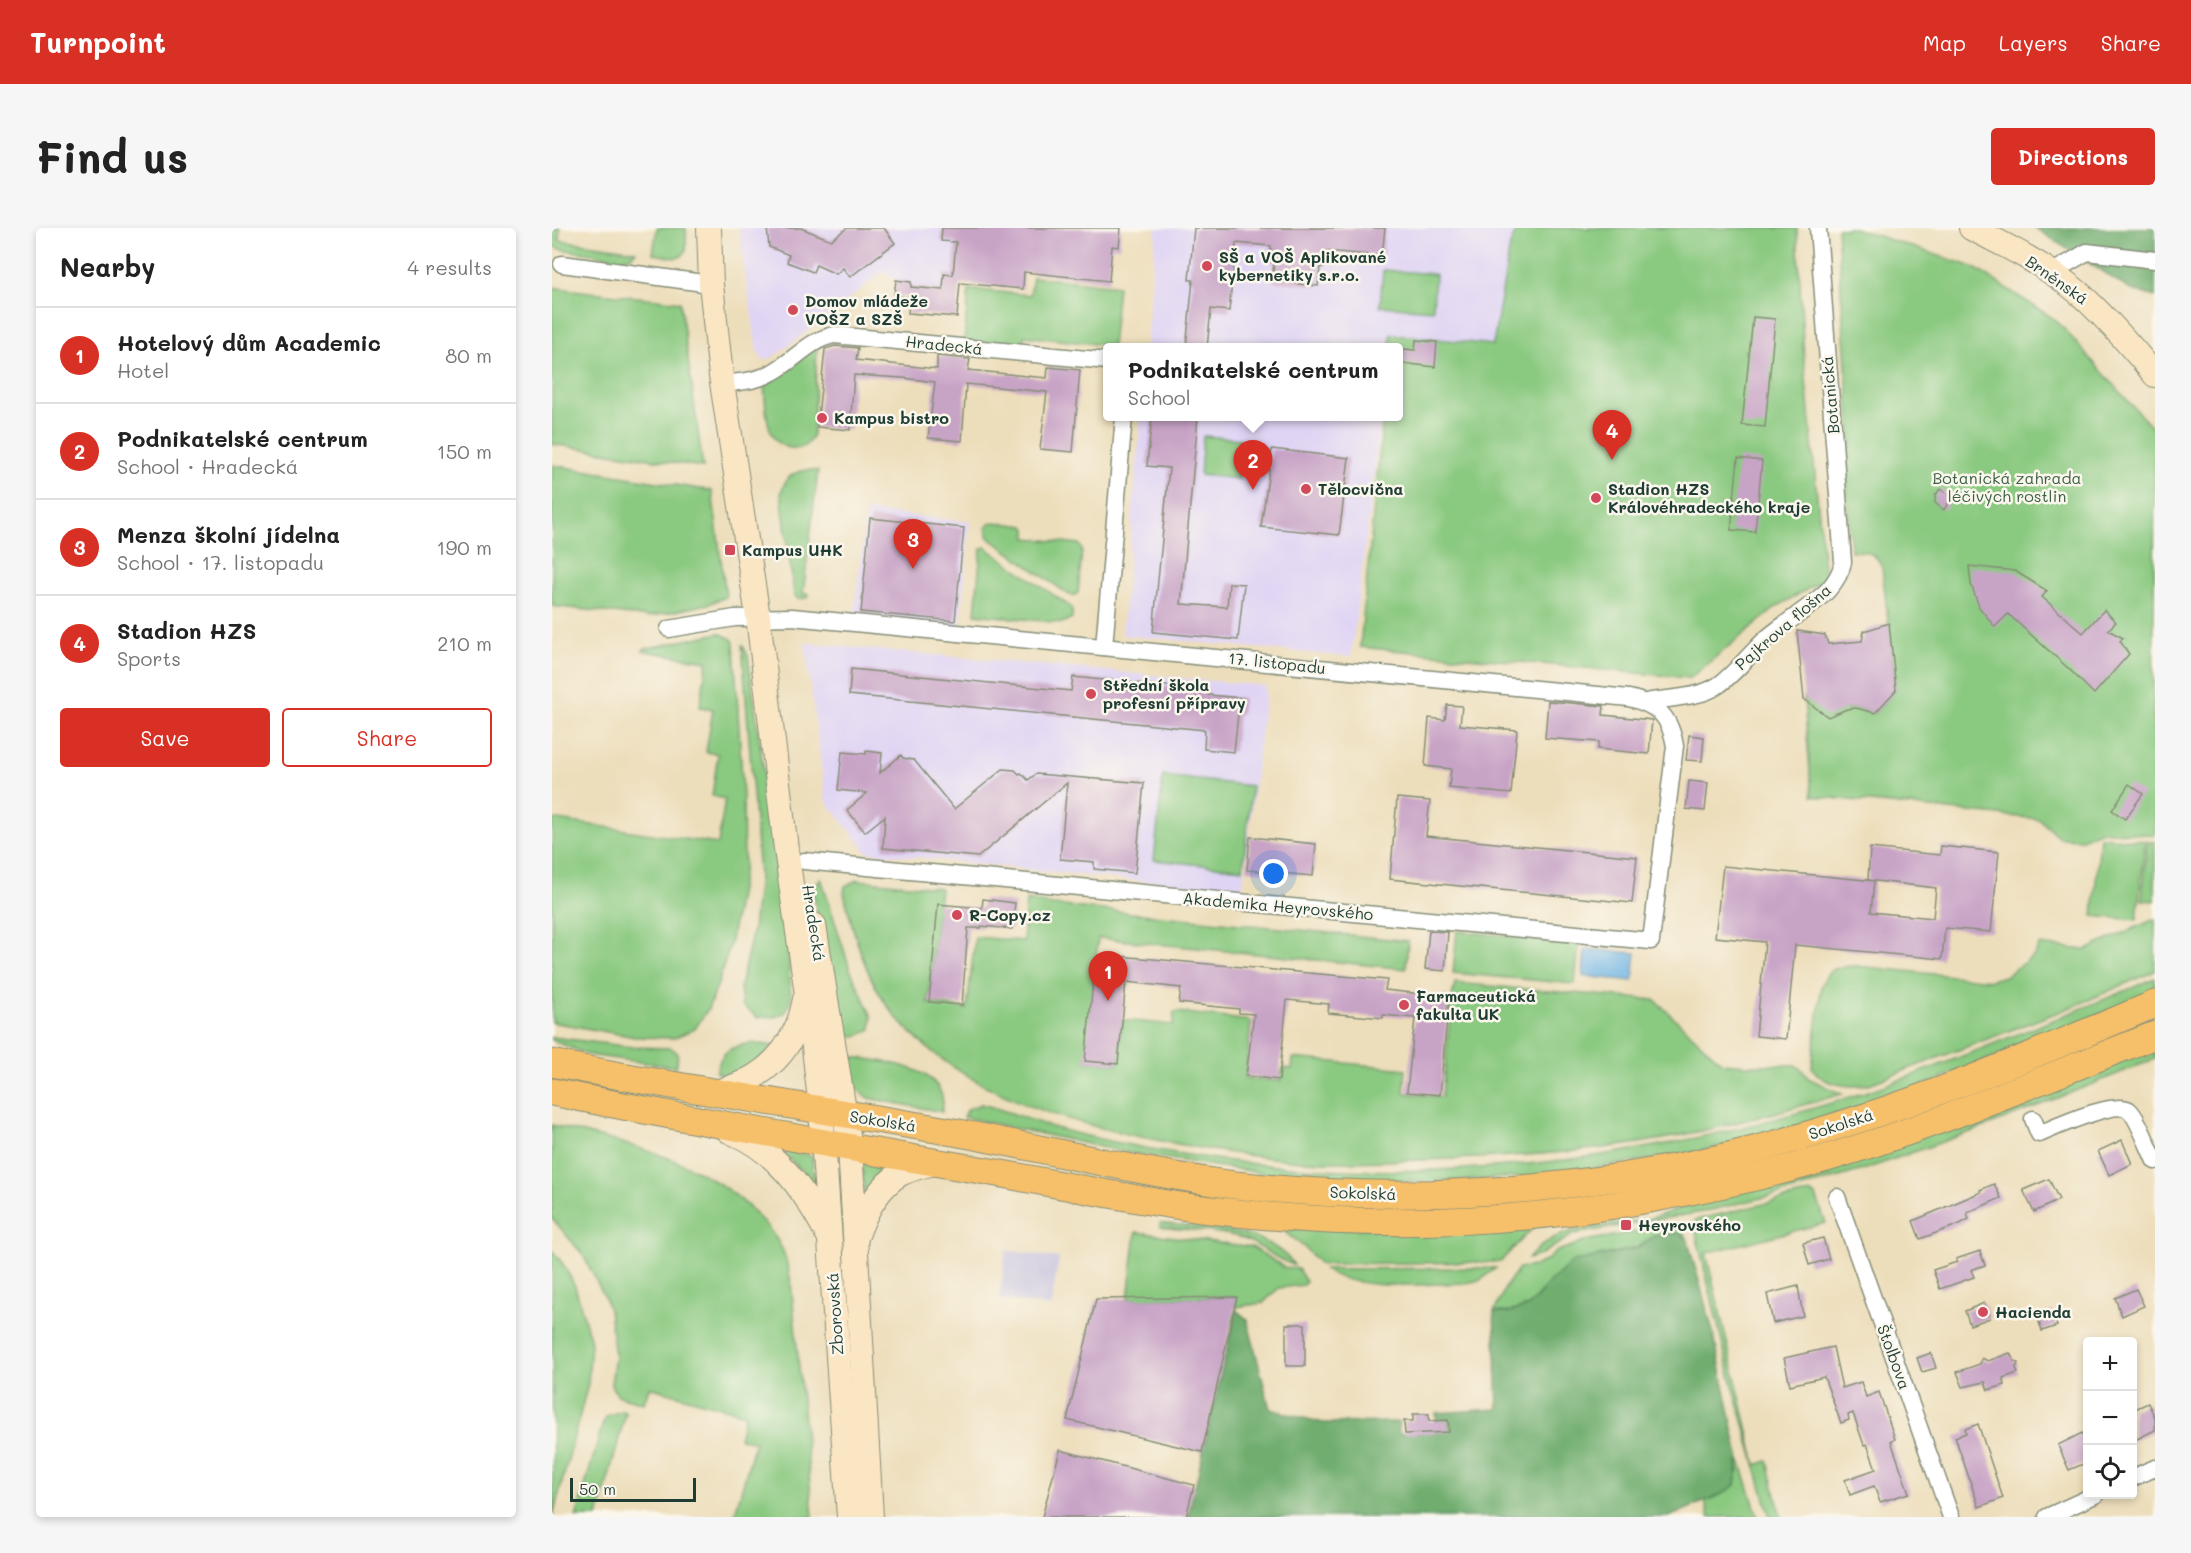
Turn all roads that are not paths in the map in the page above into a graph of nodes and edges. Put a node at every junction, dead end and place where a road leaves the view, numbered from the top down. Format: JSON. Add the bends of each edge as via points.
{"nodes":[{"id":1,"x":709,"y":228,"type":"edge"},
{"id":2,"x":1818,"y":228,"type":"edge"},
{"id":3,"x":1971,"y":228,"type":"edge"},
{"id":4,"x":2155,"y":260,"type":"edge"},
{"id":5,"x":562,"y":264,"type":"dead end"},
{"id":6,"x":2051,"y":273,"type":"junction"},
{"id":7,"x":711,"y":284,"type":"junction"},
{"id":8,"x":1103,"y":361,"type":"edge"},
{"id":9,"x":2155,"y":375,"type":"edge"},
{"id":10,"x":722,"y":384,"type":"junction"},
{"id":11,"x":1124,"y":421,"type":"edge"},
{"id":12,"x":1843,"y":562,"type":"joint"},
{"id":13,"x":758,"y":617,"type":"junction"},
{"id":14,"x":669,"y":629,"type":"dead end"},
{"id":15,"x":1104,"y":647,"type":"junction"},
{"id":16,"x":1646,"y":702,"type":"junction"},
{"id":17,"x":773,"y":732,"type":"junction"},
{"id":18,"x":804,"y":861,"type":"junction"},
{"id":19,"x":807,"y":991,"type":"junction"},
{"id":20,"x":2155,"y":1004,"type":"edge"},
{"id":21,"x":2155,"y":1035,"type":"edge"},
{"id":22,"x":552,"y":1063,"type":"edge"},
{"id":23,"x":552,"y":1092,"type":"edge"},
{"id":24,"x":715,"y":1092,"type":"junction"},
{"id":25,"x":833,"y":1113,"type":"junction"},
{"id":26,"x":2033,"y":1119,"type":"dead end"},
{"id":27,"x":702,"y":1120,"type":"junction"},
{"id":28,"x":837,"y":1144,"type":"junction"},
{"id":29,"x":2155,"y":1161,"type":"edge"},
{"id":30,"x":936,"y":1162,"type":"junction"},
{"id":31,"x":1837,"y":1197,"type":"dead end"},
{"id":32,"x":830,"y":1238,"type":"junction"},
{"id":33,"x":855,"y":1240,"type":"junction"},
{"id":34,"x":2155,"y":1468,"type":"edge"},
{"id":35,"x":2137,"y":1476,"type":"edge"},
{"id":36,"x":2086,"y":1499,"type":"edge"},
{"id":37,"x":849,"y":1517,"type":"edge"},
{"id":38,"x":871,"y":1517,"type":"edge"},
{"id":39,"x":1951,"y":1517,"type":"edge"},
{"id":40,"x":2047,"y":1517,"type":"edge"}],
"edges":[{"from":1,"to":7,"type":"street","name":"Hradecká"},
{"from":2,"to":12,"type":"street","name":"Botanická"},
{"from":3,"to":6,"type":"street","name":"Brněnská"},
{"from":4,"to":6,"type":"street","via":[[2087,252]]},
{"from":5,"to":7,"type":"street"},
{"from":6,"to":9,"type":"street","name":"Brněnská","via":[[2105,318]]},
{"from":7,"to":10,"type":"street","name":"Hradecká"},
{"from":8,"to":10,"type":"street","name":"Hradecká","via":[[834,335],[815,341],[766,375]]},
{"from":10,"to":13,"type":"street","name":"Hradecká"},
{"from":11,"to":15,"type":"street"},
{"from":12,"to":16,"type":"street","name":"Pajkrova flošna","via":[[1837,580],[1828,590],[1766,639],[1717,687]]},
{"from":13,"to":14,"type":"street"},
{"from":13,"to":15,"type":"street","name":"17. listopadu"},
{"from":13,"to":17,"type":"street","name":"Hradecká"},
{"from":15,"to":16,"type":"street","name":"17. listopadu"},
{"from":16,"to":18,"type":"street","name":"Akademika Heyrovského","via":[[1665,717],[1675,746],[1651,941]]},
{"from":17,"to":18,"type":"street","name":"Hradecká"},
{"from":17,"to":19,"type":"street","name":"Hradecká"},
{"from":18,"to":25,"type":"street","name":"Hradecká"},
{"from":19,"to":24,"type":"street","via":[[794,1034],[774,1062],[743,1084]]},
{"from":19,"to":25,"type":"street","name":"Hradecká"},
{"from":20,"to":25,"type":"main road","name":"Sokolská","via":[[1968,1080],[1815,1133],[1673,1167],[1533,1188],[1375,1194],[1233,1184]]},
{"from":21,"to":30,"type":"main road","name":"Sokolská","via":[[1956,1113],[1826,1158],[1635,1202],[1532,1215],[1383,1222],[1313,1220],[1196,1208]]},
{"from":22,"to":24,"type":"main road","name":"Sokolská"},
{"from":23,"to":27,"type":"main road","name":"Sokolská"},
{"from":24,"to":25,"type":"main road","name":"Sokolská"},
{"from":25,"to":28,"type":"street","name":"Zborovská"},
{"from":26,"to":29,"type":"street","via":[[2039,1134],[2104,1110],[2123,1108],[2133,1114]]},
{"from":27,"to":28,"type":"main road","name":"Sokolská"},
{"from":27,"to":32,"type":"street","via":[[748,1139],[779,1163],[810,1203]]},
{"from":28,"to":30,"type":"main road","name":"Sokolská"},
{"from":28,"to":32,"type":"street","name":"Zborovská"},
{"from":28,"to":33,"type":"street","name":"Zborovská"},
{"from":30,"to":33,"type":"street","via":[[910,1169],[888,1183],[863,1219]]},
{"from":31,"to":39,"type":"street","name":"Štolbova"},
{"from":32,"to":37,"type":"street","name":"Zborovská"},
{"from":33,"to":38,"type":"street","name":"Zborovská"},
{"from":34,"to":35,"type":"street"},
{"from":36,"to":40,"type":"street"}]}
